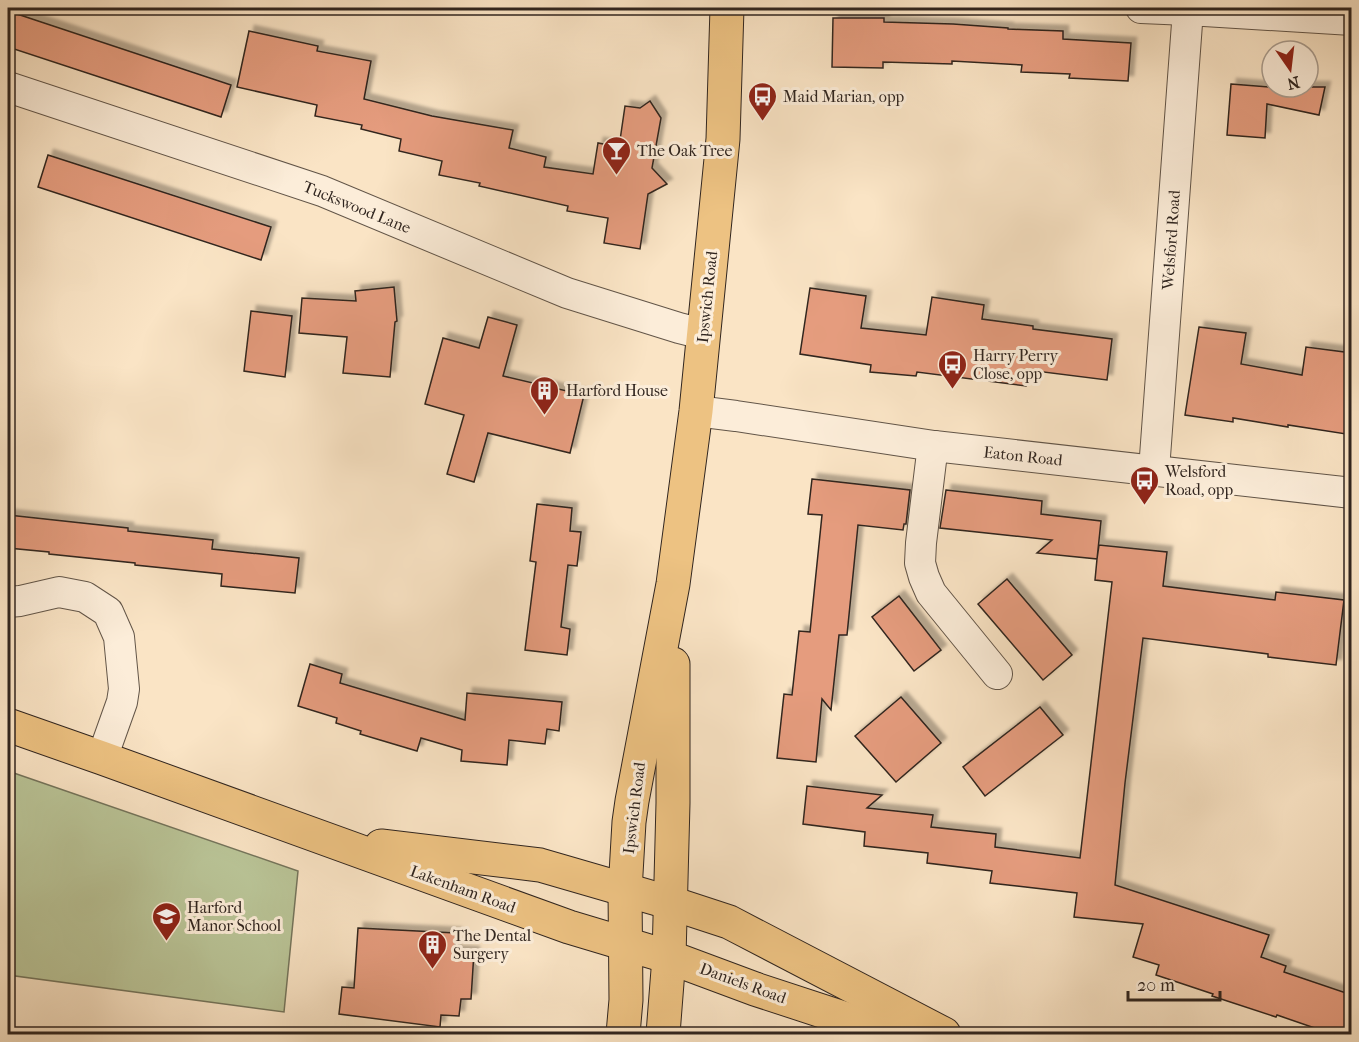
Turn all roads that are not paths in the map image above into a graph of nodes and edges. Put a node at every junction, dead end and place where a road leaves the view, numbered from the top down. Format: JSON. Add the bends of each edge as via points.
{"nodes":[{"id":1,"x":727,"y":8,"type":"edge"},
{"id":2,"x":1141,"y":8,"type":"edge"},
{"id":3,"x":1188,"y":10,"type":"junction"},
{"id":4,"x":1352,"y":21,"type":"edge"},
{"id":5,"x":8,"y":87,"type":"edge"},
{"id":6,"x":703,"y":334,"type":"junction"},
{"id":7,"x":696,"y":411,"type":"junction"},
{"id":8,"x":934,"y":446,"type":"junction"},
{"id":9,"x":1154,"y":470,"type":"junction"},
{"id":10,"x":1352,"y":493,"type":"edge"},
{"id":11,"x":673,"y":584,"type":"junction"},
{"id":12,"x":8,"y":602,"type":"edge"},
{"id":13,"x":997,"y":674,"type":"dead end"},
{"id":14,"x":8,"y":725,"type":"edge"},
{"id":15,"x":102,"y":758,"type":"junction"},
{"id":16,"x":325,"y":840,"type":"junction"},
{"id":17,"x":625,"y":891,"type":"junction"},
{"id":18,"x":671,"y":903,"type":"junction"},
{"id":19,"x":625,"y":944,"type":"junction"},
{"id":20,"x":669,"y":957,"type":"junction"},
{"id":21,"x":623,"y":1035,"type":"edge"},
{"id":22,"x":663,"y":1035,"type":"edge"},
{"id":23,"x":892,"y":1035,"type":"edge"},
{"id":24,"x":944,"y":1035,"type":"edge"}],
"edges":[{"from":1,"to":6,"type":"main road","name":"Ipswich Road","via":[[723,139]]},
{"from":2,"to":3,"type":"street"},
{"from":3,"to":4,"type":"street"},
{"from":3,"to":9,"type":"street","name":"Welsford Road"},
{"from":5,"to":6,"type":"street","name":"Tuckswood Lane","via":[[322,191],[567,294]]},
{"from":6,"to":7,"type":"main road","name":"Ipswich Road"},
{"from":7,"to":8,"type":"street","name":"Eaton Road"},
{"from":7,"to":11,"type":"main road","name":"Ipswich Road"},
{"from":8,"to":9,"type":"street","name":"Eaton Road"},
{"from":8,"to":13,"type":"street","via":[[920,563],[931,593]]},
{"from":9,"to":10,"type":"street","name":"Eaton Road"},
{"from":11,"to":17,"type":"main road","name":"Ipswich Road","via":[[632,801]]},
{"from":11,"to":18,"type":"main road","name":"Ipswich Road"},
{"from":12,"to":15,"type":"street","via":[[58,592],[85,597],[108,612],[119,637],[124,689]]},
{"from":14,"to":15,"type":"main road","name":"Lakenham Road"},
{"from":15,"to":16,"type":"main road","name":"Lakenham Road"},
{"from":16,"to":17,"type":"main road","name":"Lakenham Road","via":[[540,865]]},
{"from":16,"to":19,"type":"main road","name":"Lakenham Road"},
{"from":17,"to":18,"type":"main road","name":"Lakenham Road"},
{"from":17,"to":19,"type":"main road","name":"Ipswich Road"},
{"from":17,"to":20,"type":"main road"},
{"from":18,"to":20,"type":"main road","name":"Ipswich Road"},
{"from":18,"to":24,"type":"main road","via":[[729,922]]},
{"from":19,"to":20,"type":"main road","name":"Lakenham Road"},
{"from":19,"to":21,"type":"main road","name":"Ipswich Road"},
{"from":20,"to":22,"type":"main road","name":"Ipswich Road"},
{"from":20,"to":23,"type":"main road","name":"Daniels Road"}]}
